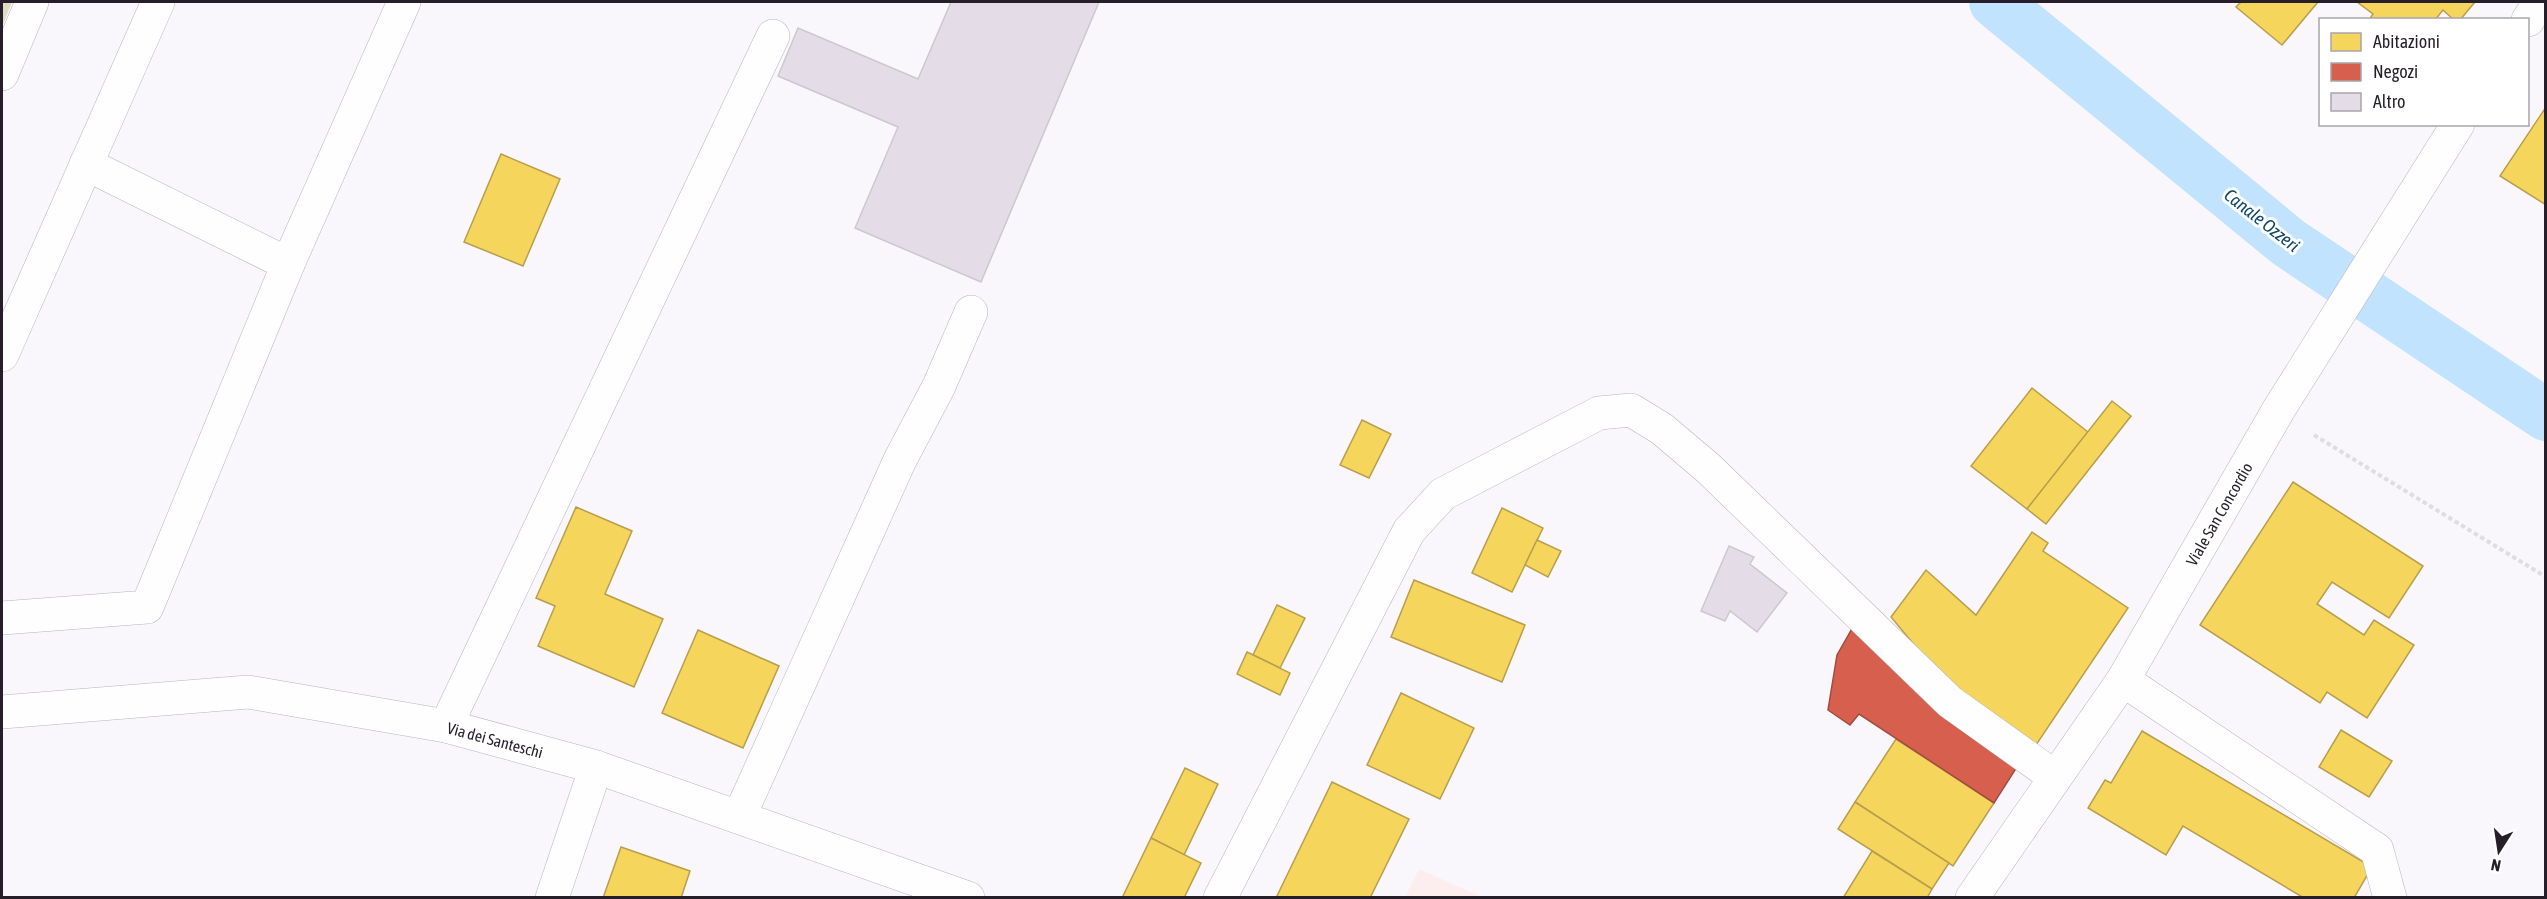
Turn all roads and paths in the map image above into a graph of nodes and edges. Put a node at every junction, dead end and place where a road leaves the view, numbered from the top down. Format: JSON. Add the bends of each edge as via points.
{"nodes":[{"id":1,"x":32,"y":2,"type":"edge"},
{"id":2,"x":158,"y":2,"type":"edge"},
{"id":3,"x":404,"y":2,"type":"edge"},
{"id":4,"x":2540,"y":2,"type":"edge"},
{"id":5,"x":2529,"y":18,"type":"edge"},
{"id":6,"x":773,"y":36,"type":"dead end"},
{"id":7,"x":2,"y":74,"type":"edge"},
{"id":8,"x":2457,"y":126,"type":"edge"},
{"id":9,"x":86,"y":164,"type":"junction"},
{"id":10,"x":288,"y":264,"type":"junction"},
{"id":11,"x":971,"y":312,"type":"dead end"},
{"id":12,"x":2,"y":355,"type":"edge"},
{"id":13,"x":2277,"y":413,"type":"junction"},
{"id":14,"x":2546,"y":577,"type":"edge"},
{"id":15,"x":2,"y":618,"type":"edge"},
{"id":16,"x":2123,"y":680,"type":"junction"},
{"id":17,"x":2,"y":712,"type":"edge"},
{"id":18,"x":446,"y":726,"type":"junction"},
{"id":19,"x":596,"y":767,"type":"junction"},
{"id":20,"x":2055,"y":777,"type":"junction"},
{"id":21,"x":739,"y":817,"type":"junction"},
{"id":22,"x":552,"y":897,"type":"edge"},
{"id":23,"x":968,"y":897,"type":"edge"},
{"id":24,"x":1220,"y":897,"type":"edge"},
{"id":25,"x":1972,"y":897,"type":"edge"},
{"id":26,"x":2390,"y":897,"type":"edge"}],
"edges":[{"from":1,"to":7,"type":"street"},
{"from":2,"to":9,"type":"street"},
{"from":3,"to":10,"type":"street"},
{"from":4,"to":5,"type":"street"},
{"from":6,"to":18,"type":"street"},
{"from":8,"to":13,"type":"street","name":"Viale San Concordio"},
{"from":9,"to":10,"type":"street"},
{"from":9,"to":12,"type":"street"},
{"from":10,"to":15,"type":"street","via":[[147,607]]},
{"from":11,"to":21,"type":"street"},
{"from":13,"to":14,"type":"path"},
{"from":13,"to":16,"type":"street","name":"Viale San Concordio"},
{"from":16,"to":20,"type":"street","name":"Viale San Concordio"},
{"from":16,"to":26,"type":"street","via":[[2377,850]]},
{"from":17,"to":18,"type":"street","name":"Via dei Santeschi","via":[[248,693]]},
{"from":18,"to":19,"type":"street","name":"Via dei Santeschi"},
{"from":19,"to":21,"type":"street","name":"Via dei Santeschi"},
{"from":19,"to":22,"type":"street"},
{"from":20,"to":24,"type":"street","via":[[1950,702],[1708,468],[1662,429],[1631,410],[1599,413],[1443,494],[1409,531]]},
{"from":20,"to":25,"type":"street","name":"Viale San Concordio"},
{"from":21,"to":23,"type":"street","name":"Via dei Santeschi"}]}
